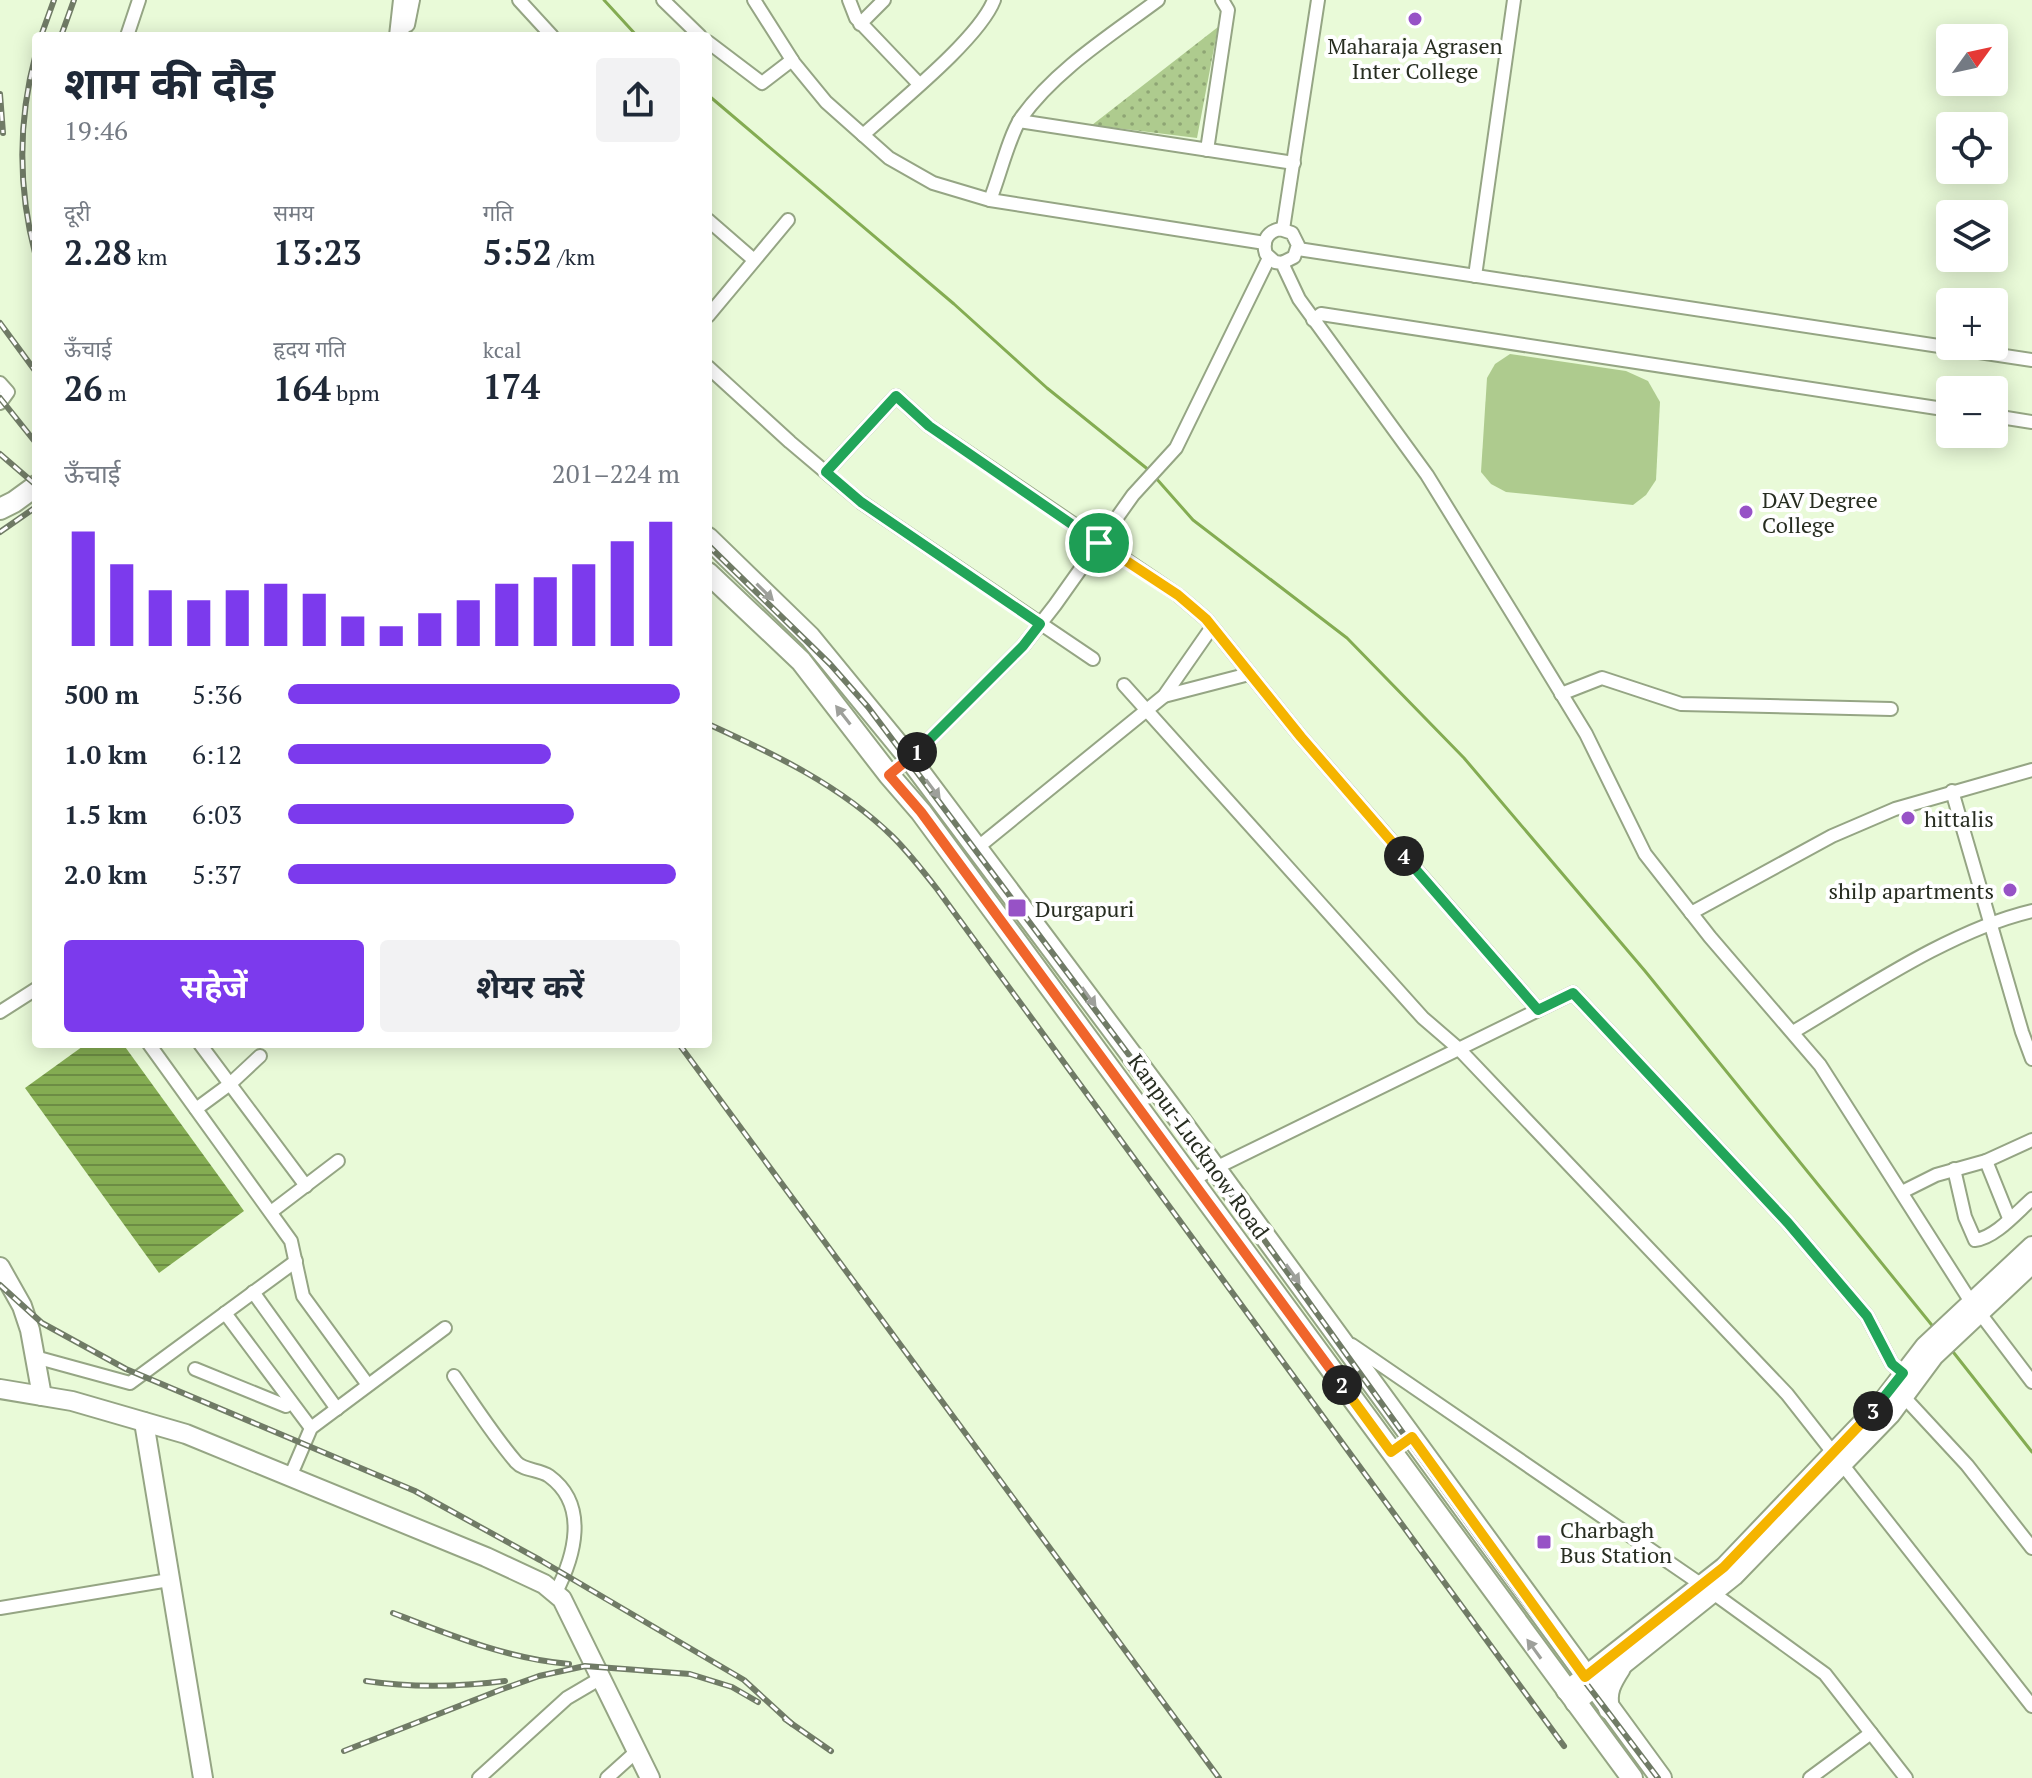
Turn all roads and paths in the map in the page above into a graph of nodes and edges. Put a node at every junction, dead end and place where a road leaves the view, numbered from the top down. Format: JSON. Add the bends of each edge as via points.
{"nodes":[{"id":1,"x":139,"y":0,"type":"edge"},
{"id":2,"x":403,"y":0,"type":"edge"},
{"id":3,"x":413,"y":0,"type":"edge"},
{"id":4,"x":519,"y":0,"type":"edge"},
{"id":5,"x":663,"y":0,"type":"edge"},
{"id":6,"x":754,"y":0,"type":"edge"},
{"id":7,"x":849,"y":0,"type":"edge"},
{"id":8,"x":884,"y":0,"type":"edge"},
{"id":9,"x":994,"y":0,"type":"edge"},
{"id":10,"x":1158,"y":0,"type":"edge"},
{"id":11,"x":1222,"y":0,"type":"edge"},
{"id":12,"x":1318,"y":0,"type":"edge"},
{"id":13,"x":1514,"y":0,"type":"edge"},
{"id":14,"x":860,"y":24,"type":"junction"},
{"id":15,"x":128,"y":32,"type":"edge"},
{"id":16,"x":399,"y":32,"type":"edge"},
{"id":17,"x":408,"y":32,"type":"edge"},
{"id":18,"x":548,"y":32,"type":"edge"},
{"id":19,"x":696,"y":32,"type":"edge"},
{"id":20,"x":712,"y":45,"type":"edge"},
{"id":21,"x":792,"y":60,"type":"junction"},
{"id":22,"x":919,"y":84,"type":"junction"},
{"id":23,"x":1019,"y":121,"type":"junction"},
{"id":24,"x":863,"y":135,"type":"junction"},
{"id":25,"x":1207,"y":150,"type":"junction"},
{"id":26,"x":1294,"y":163,"type":"junction"},
{"id":27,"x":990,"y":200,"type":"junction"},
{"id":28,"x":788,"y":220,"type":"dead end"},
{"id":29,"x":712,"y":223,"type":"edge"},
{"id":30,"x":1283,"y":229,"type":"junction"},
{"id":31,"x":1265,"y":243,"type":"junction"},
{"id":32,"x":1298,"y":249,"type":"junction"},
{"id":33,"x":754,"y":260,"type":"junction"},
{"id":34,"x":1276,"y":261,"type":"junction"},
{"id":35,"x":1475,"y":276,"type":"junction"},
{"id":36,"x":712,"y":311,"type":"edge"},
{"id":37,"x":1313,"y":320,"type":"junction"},
{"id":38,"x":2032,"y":360,"type":"edge"},
{"id":39,"x":712,"y":371,"type":"edge"},
{"id":40,"x":0,"y":383,"type":"edge"},
{"id":41,"x":0,"y":403,"type":"edge"},
{"id":42,"x":1936,"y":408,"type":"edge"},
{"id":43,"x":2008,"y":418,"type":"edge"},
{"id":44,"x":2032,"y":422,"type":"edge"},
{"id":45,"x":826,"y":472,"type":"junction"},
{"id":46,"x":20,"y":497,"type":"edge"},
{"id":47,"x":0,"y":520,"type":"edge"},
{"id":48,"x":712,"y":542,"type":"edge"},
{"id":49,"x":1099,"y":543,"type":"junction"},
{"id":50,"x":712,"y":577,"type":"edge"},
{"id":51,"x":1040,"y":624,"type":"junction"},
{"id":52,"x":1212,"y":627,"type":"junction"},
{"id":53,"x":1093,"y":659,"type":"dead end"},
{"id":54,"x":1249,"y":674,"type":"junction"},
{"id":55,"x":1124,"y":685,"type":"dead end"},
{"id":56,"x":1561,"y":694,"type":"junction"},
{"id":57,"x":1164,"y":696,"type":"junction"},
{"id":58,"x":1891,"y":709,"type":"dead end"},
{"id":59,"x":1147,"y":711,"type":"junction"},
{"id":60,"x":910,"y":759,"type":"junction"},
{"id":61,"x":2032,"y":770,"type":"edge"},
{"id":62,"x":889,"y":775,"type":"junction"},
{"id":63,"x":1952,"y":791,"type":"junction"},
{"id":64,"x":977,"y":848,"type":"junction"},
{"id":65,"x":2032,"y":911,"type":"edge"},
{"id":66,"x":1691,"y":913,"type":"junction"},
{"id":67,"x":1991,"y":925,"type":"junction"},
{"id":68,"x":32,"y":992,"type":"edge"},
{"id":69,"x":1538,"y":1010,"type":"junction"},
{"id":70,"x":0,"y":1012,"type":"edge"},
{"id":71,"x":1793,"y":1032,"type":"junction"},
{"id":72,"x":152,"y":1048,"type":"edge"},
{"id":73,"x":203,"y":1048,"type":"edge"},
{"id":74,"x":1459,"y":1049,"type":"junction"},
{"id":75,"x":260,"y":1056,"type":"dead end"},
{"id":76,"x":2032,"y":1059,"type":"edge"},
{"id":77,"x":230,"y":1084,"type":"junction"},
{"id":78,"x":196,"y":1109,"type":"junction"},
{"id":79,"x":2032,"y":1140,"type":"edge"},
{"id":80,"x":338,"y":1161,"type":"dead end"},
{"id":81,"x":1986,"y":1161,"type":"junction"},
{"id":82,"x":1215,"y":1168,"type":"junction"},
{"id":83,"x":1954,"y":1169,"type":"junction"},
{"id":84,"x":1193,"y":1179,"type":"junction"},
{"id":85,"x":306,"y":1186,"type":"junction"},
{"id":86,"x":1902,"y":1192,"type":"junction"},
{"id":87,"x":2032,"y":1199,"type":"edge"},
{"id":88,"x":271,"y":1212,"type":"junction"},
{"id":89,"x":2009,"y":1218,"type":"junction"},
{"id":90,"x":2032,"y":1246,"type":"edge"},
{"id":91,"x":296,"y":1261,"type":"junction"},
{"id":92,"x":2032,"y":1264,"type":"edge"},
{"id":93,"x":0,"y":1267,"type":"edge"},
{"id":94,"x":253,"y":1292,"type":"junction"},
{"id":95,"x":6,"y":1293,"type":"edge"},
{"id":96,"x":1975,"y":1307,"type":"junction"},
{"id":97,"x":225,"y":1313,"type":"junction"},
{"id":98,"x":445,"y":1328,"type":"dead end"},
{"id":99,"x":1346,"y":1347,"type":"junction"},
{"id":100,"x":1930,"y":1351,"type":"junction"},
{"id":101,"x":35,"y":1357,"type":"junction"},
{"id":102,"x":195,"y":1369,"type":"dead end"},
{"id":103,"x":1903,"y":1373,"type":"junction"},
{"id":104,"x":454,"y":1376,"type":"dead end"},
{"id":105,"x":2032,"y":1382,"type":"edge"},
{"id":106,"x":368,"y":1385,"type":"junction"},
{"id":107,"x":0,"y":1389,"type":"edge"},
{"id":108,"x":42,"y":1396,"type":"junction"},
{"id":109,"x":1904,"y":1397,"type":"junction"},
{"id":110,"x":291,"y":1402,"type":"junction"},
{"id":111,"x":337,"y":1409,"type":"junction"},
{"id":112,"x":144,"y":1422,"type":"junction"},
{"id":113,"x":311,"y":1428,"type":"junction"},
{"id":114,"x":1412,"y":1437,"type":"junction"},
{"id":115,"x":1391,"y":1452,"type":"junction"},
{"id":116,"x":1839,"y":1458,"type":"junction"},
{"id":117,"x":290,"y":1477,"type":"junction"},
{"id":118,"x":1484,"y":1537,"type":"junction"},
{"id":119,"x":2032,"y":1548,"type":"edge"},
{"id":120,"x":1463,"y":1551,"type":"junction"},
{"id":121,"x":169,"y":1580,"type":"junction"},
{"id":122,"x":1708,"y":1589,"type":"junction"},
{"id":123,"x":555,"y":1594,"type":"junction"},
{"id":124,"x":0,"y":1608,"type":"edge"},
{"id":125,"x":1620,"y":1668,"type":"junction"},
{"id":126,"x":601,"y":1678,"type":"junction"},
{"id":127,"x":1589,"y":1683,"type":"junction"},
{"id":128,"x":1570,"y":1697,"type":"junction"},
{"id":129,"x":2032,"y":1706,"type":"edge"},
{"id":130,"x":1609,"y":1709,"type":"junction"},
{"id":131,"x":1871,"y":1733,"type":"junction"},
{"id":132,"x":637,"y":1751,"type":"junction"},
{"id":133,"x":203,"y":1778,"type":"edge"},
{"id":134,"x":479,"y":1778,"type":"edge"},
{"id":135,"x":607,"y":1778,"type":"edge"},
{"id":136,"x":650,"y":1778,"type":"edge"},
{"id":137,"x":1632,"y":1778,"type":"edge"},
{"id":138,"x":1661,"y":1778,"type":"edge"},
{"id":139,"x":1810,"y":1778,"type":"edge"},
{"id":140,"x":1906,"y":1778,"type":"edge"}],
"edges":[{"from":1,"to":15,"type":"street"},
{"from":2,"to":16,"type":"street"},
{"from":3,"to":17,"type":"street"},
{"from":4,"to":18,"type":"street"},
{"from":5,"to":19,"type":"street"},
{"from":6,"to":21,"type":"street"},
{"from":7,"to":14,"type":"street"},
{"from":8,"to":14,"type":"street"},
{"from":9,"to":22,"type":"street","via":[[962,44]]},
{"from":10,"to":23,"type":"street","via":[[1079,60]]},
{"from":11,"to":25,"type":"street","via":[[1228,10]]},
{"from":12,"to":26,"type":"street"},
{"from":13,"to":35,"type":"street"},
{"from":14,"to":22,"type":"street"},
{"from":20,"to":21,"type":"street","via":[[762,83]]},
{"from":21,"to":24,"type":"street","via":[[826,102]]},
{"from":22,"to":24,"type":"street"},
{"from":23,"to":25,"type":"street"},
{"from":23,"to":27,"type":"street"},
{"from":24,"to":27,"type":"street","via":[[889,158],[933,183]]},
{"from":25,"to":26,"type":"street"},
{"from":26,"to":30,"type":"street"},
{"from":27,"to":31,"type":"street"},
{"from":28,"to":33,"type":"street"},
{"from":29,"to":33,"type":"street"},
{"from":30,"to":31,"type":"street","via":[[1268,234]]},
{"from":30,"to":32,"type":"street","via":[[1292,233]]},
{"from":31,"to":34,"type":"street","via":[[1266,254]]},
{"from":32,"to":34,"type":"street","via":[[1294,257]]},
{"from":32,"to":35,"type":"street"},
{"from":33,"to":36,"type":"street"},
{"from":34,"to":37,"type":"street"},
{"from":34,"to":49,"type":"street","via":[[1176,448]]},
{"from":35,"to":38,"type":"street"},
{"from":37,"to":42,"type":"street","via":[[1321,314]]},
{"from":37,"to":56,"type":"street","via":[[1427,475]]},
{"from":39,"to":45,"type":"street"},
{"from":40,"to":41,"type":"street","via":[[8,392]]},
{"from":43,"to":44,"type":"street"},
{"from":45,"to":49,"type":"street","via":[[896,396],[929,426]]},
{"from":45,"to":51,"type":"street","via":[[861,502]]},
{"from":46,"to":47,"type":"main road"},
{"from":48,"to":60,"type":"main road","name":"Kanpur-Lucknow Road","one_way":true,"via":[[810,637]]},
{"from":49,"to":51,"type":"street"},
{"from":49,"to":52,"type":"street","via":[[1178,595]]},
{"from":62,"to":50,"type":"main road","name":"Kanpur-Lucknow Road","one_way":true,"via":[[801,661]]},
{"from":51,"to":53,"type":"street"},
{"from":51,"to":60,"type":"street"},
{"from":52,"to":54,"type":"street"},
{"from":52,"to":57,"type":"street"},
{"from":54,"to":57,"type":"street"},
{"from":54,"to":69,"type":"street"},
{"from":55,"to":59,"type":"street"},
{"from":56,"to":58,"type":"street","via":[[1602,678],[1681,704]]},
{"from":56,"to":66,"type":"street","via":[[1645,854]]},
{"from":57,"to":59,"type":"street"},
{"from":59,"to":64,"type":"street"},
{"from":59,"to":74,"type":"street","via":[[1423,1018]]},
{"from":60,"to":62,"type":"street"},
{"from":60,"to":64,"type":"main road","name":"Kanpur-Lucknow Road","one_way":true},
{"from":61,"to":63,"type":"street"},
{"from":62,"to":84,"type":"main road","name":"Kanpur-Lucknow Road"},
{"from":63,"to":66,"type":"street","via":[[1832,836]]},
{"from":63,"to":67,"type":"street"},
{"from":64,"to":82,"type":"main road","name":"Kanpur-Lucknow Road","one_way":true},
{"from":65,"to":67,"type":"street"},
{"from":66,"to":71,"type":"street"},
{"from":67,"to":71,"type":"street","via":[[1889,975]]},
{"from":67,"to":76,"type":"street"},
{"from":68,"to":70,"type":"street"},
{"from":69,"to":74,"type":"street"},
{"from":69,"to":103,"type":"street","via":[[1573,993],[1788,1223],[1867,1316],[1892,1364]]},
{"from":71,"to":86,"type":"street"},
{"from":72,"to":78,"type":"street"},
{"from":73,"to":77,"type":"street"},
{"from":74,"to":82,"type":"street"},
{"from":74,"to":116,"type":"street","via":[[1787,1394]]},
{"from":75,"to":77,"type":"street"},
{"from":77,"to":78,"type":"street"},
{"from":77,"to":85,"type":"street"},
{"from":78,"to":88,"type":"street"},
{"from":79,"to":81,"type":"street"},
{"from":80,"to":85,"type":"street"},
{"from":81,"to":83,"type":"street"},
{"from":81,"to":89,"type":"street"},
{"from":82,"to":84,"type":"street"},
{"from":82,"to":99,"type":"main road","name":"Kanpur-Lucknow Road","one_way":true},
{"from":83,"to":86,"type":"street"},
{"from":83,"to":89,"type":"street","via":[[1975,1240]]},
{"from":84,"to":115,"type":"main road","name":"Kanpur-Lucknow Road"},
{"from":85,"to":88,"type":"street"},
{"from":86,"to":96,"type":"street"},
{"from":87,"to":89,"type":"street"},
{"from":88,"to":91,"type":"street","via":[[291,1241]]},
{"from":90,"to":96,"type":"street"},
{"from":91,"to":94,"type":"street"},
{"from":91,"to":106,"type":"street","via":[[303,1296]]},
{"from":92,"to":96,"type":"street"},
{"from":93,"to":95,"type":"street"},
{"from":94,"to":97,"type":"street"},
{"from":94,"to":111,"type":"street"},
{"from":95,"to":101,"type":"street","via":[[22,1306]]},
{"from":96,"to":100,"type":"street"},
{"from":96,"to":105,"type":"street"},
{"from":97,"to":101,"type":"street","via":[[130,1383]]},
{"from":97,"to":110,"type":"street"},
{"from":98,"to":106,"type":"street"},
{"from":99,"to":114,"type":"main road","name":"Kanpur-Lucknow Road"},
{"from":99,"to":122,"type":"street","via":[[1352,1345]]},
{"from":100,"to":103,"type":"street"},
{"from":100,"to":109,"type":"street"},
{"from":101,"to":108,"type":"street"},
{"from":102,"to":110,"type":"street","via":[[286,1406]]},
{"from":103,"to":116,"type":"street"},
{"from":104,"to":123,"type":"street","via":[[518,1466],[548,1475],[572,1502],[576,1525]]},
{"from":106,"to":111,"type":"street"},
{"from":107,"to":108,"type":"street"},
{"from":108,"to":112,"type":"street"},
{"from":109,"to":116,"type":"street"},
{"from":109,"to":119,"type":"street","via":[[1967,1465]]},
{"from":110,"to":113,"type":"street"},
{"from":111,"to":113,"type":"street"},
{"from":112,"to":117,"type":"street"},
{"from":112,"to":121,"type":"street"},
{"from":113,"to":117,"type":"street"},
{"from":114,"to":115,"type":"main road"},
{"from":114,"to":118,"type":"main road","name":"Kanpur-Lucknow Road"},
{"from":115,"to":120,"type":"main road","name":"Kanpur-Lucknow Road"},
{"from":116,"to":122,"type":"street","via":[[1724,1567]]},
{"from":116,"to":129,"type":"street"},
{"from":117,"to":123,"type":"street","via":[[486,1557]]},
{"from":118,"to":120,"type":"main road"},
{"from":118,"to":127,"type":"main road","name":"Kanpur-Lucknow Road"},
{"from":128,"to":120,"type":"main road","name":"Kanpur-Lucknow Road","one_way":true},
{"from":121,"to":124,"type":"street"},
{"from":121,"to":133,"type":"street"},
{"from":122,"to":125,"type":"street"},
{"from":122,"to":127,"type":"street"},
{"from":122,"to":131,"type":"street","via":[[1825,1674]]},
{"from":123,"to":126,"type":"street"},
{"from":125,"to":127,"type":"street"},
{"from":125,"to":130,"type":"main road","via":[[1606,1697]]},
{"from":126,"to":132,"type":"street"},
{"from":126,"to":134,"type":"street","via":[[567,1698]]},
{"from":127,"to":128,"type":"street"},
{"from":127,"to":130,"type":"main road","name":"Kanpur-Lucknow Road"},
{"from":128,"to":137,"type":"main road","name":"Kanpur-Lucknow Road"},
{"from":130,"to":138,"type":"main road","name":"Kanpur-Lucknow Road"},
{"from":131,"to":139,"type":"street"},
{"from":131,"to":140,"type":"street"},
{"from":132,"to":135,"type":"street"},
{"from":132,"to":136,"type":"street"}]}
